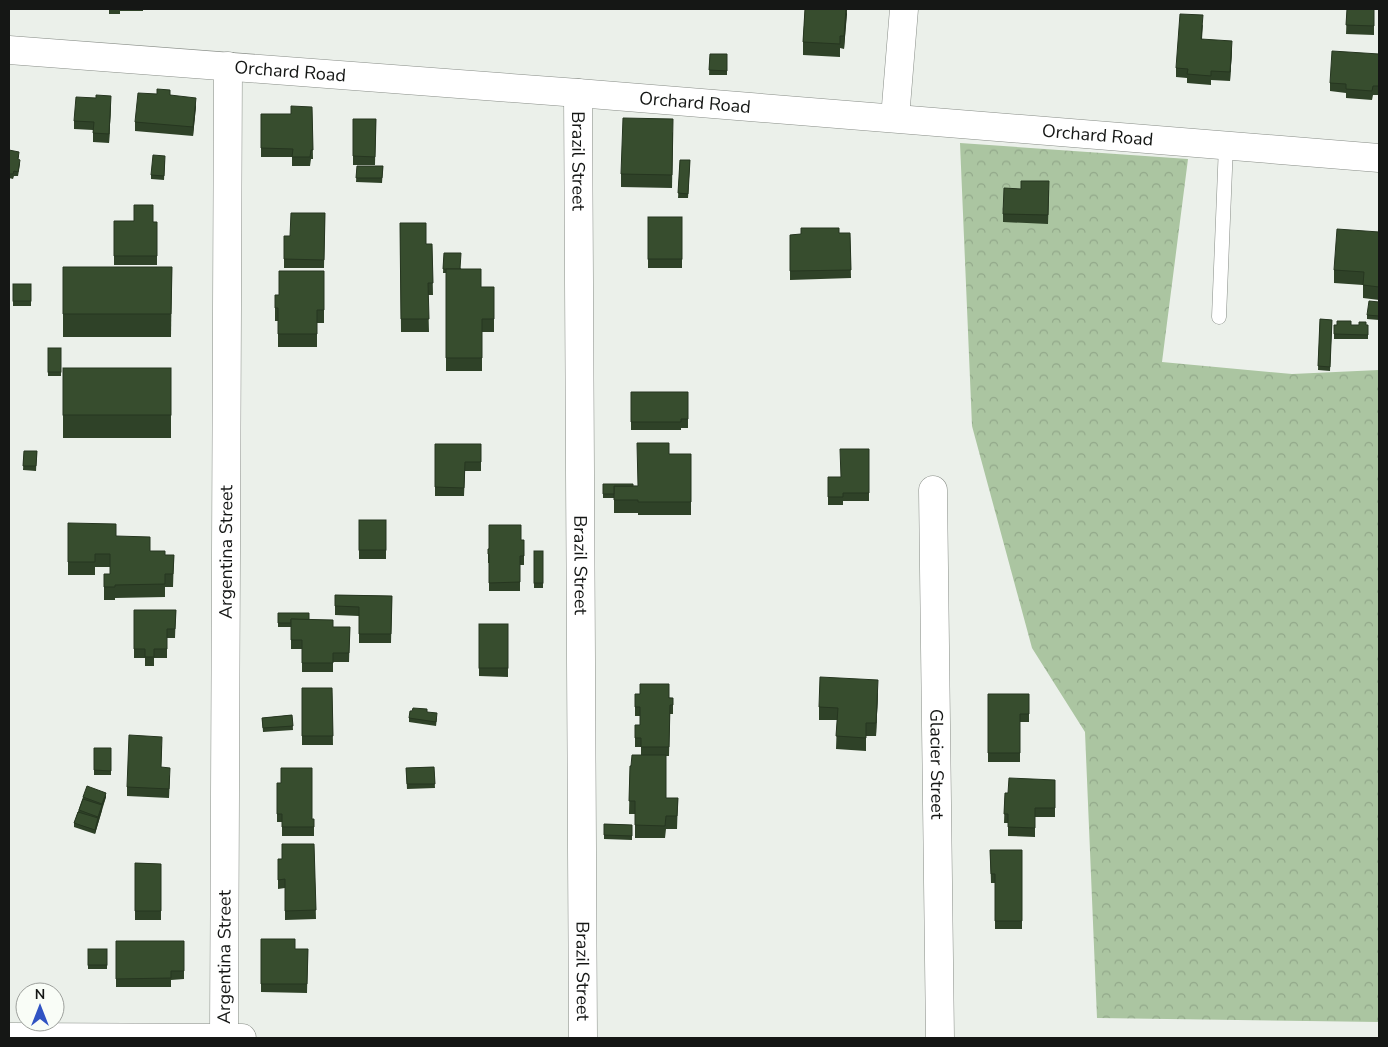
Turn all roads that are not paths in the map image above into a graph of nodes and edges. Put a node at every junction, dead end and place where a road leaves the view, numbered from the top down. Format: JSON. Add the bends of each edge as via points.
{"nodes":[{"id":1,"x":904,"y":9,"type":"edge"},
{"id":2,"x":9,"y":50,"type":"edge"},
{"id":3,"x":228,"y":66,"type":"junction"},
{"id":4,"x":578,"y":93,"type":"junction"},
{"id":5,"x":895,"y":118,"type":"junction"},
{"id":6,"x":1226,"y":145,"type":"junction"},
{"id":7,"x":1379,"y":158,"type":"edge"},
{"id":8,"x":1219,"y":317,"type":"dead end"},
{"id":9,"x":933,"y":490,"type":"dead end"},
{"id":10,"x":9,"y":1037,"type":"edge"},
{"id":11,"x":224,"y":1038,"type":"edge"},
{"id":12,"x":242,"y":1038,"type":"edge"},
{"id":13,"x":583,"y":1038,"type":"edge"},
{"id":14,"x":940,"y":1038,"type":"edge"}],
"edges":[{"from":1,"to":5,"type":"street"},
{"from":2,"to":3,"type":"street","name":"Orchard Road"},
{"from":3,"to":4,"type":"street","name":"Orchard Road"},
{"from":3,"to":11,"type":"street","name":"Argentina Street"},
{"from":4,"to":5,"type":"street","name":"Orchard Road"},
{"from":4,"to":13,"type":"street","name":"Brazil Street"},
{"from":5,"to":6,"type":"street","name":"Orchard Road"},
{"from":6,"to":7,"type":"street","name":"Orchard Road"},
{"from":6,"to":8,"type":"lane"},
{"from":9,"to":14,"type":"street","name":"Glacier Street"},
{"from":10,"to":11,"type":"street"},
{"from":11,"to":12,"type":"street"}]}
